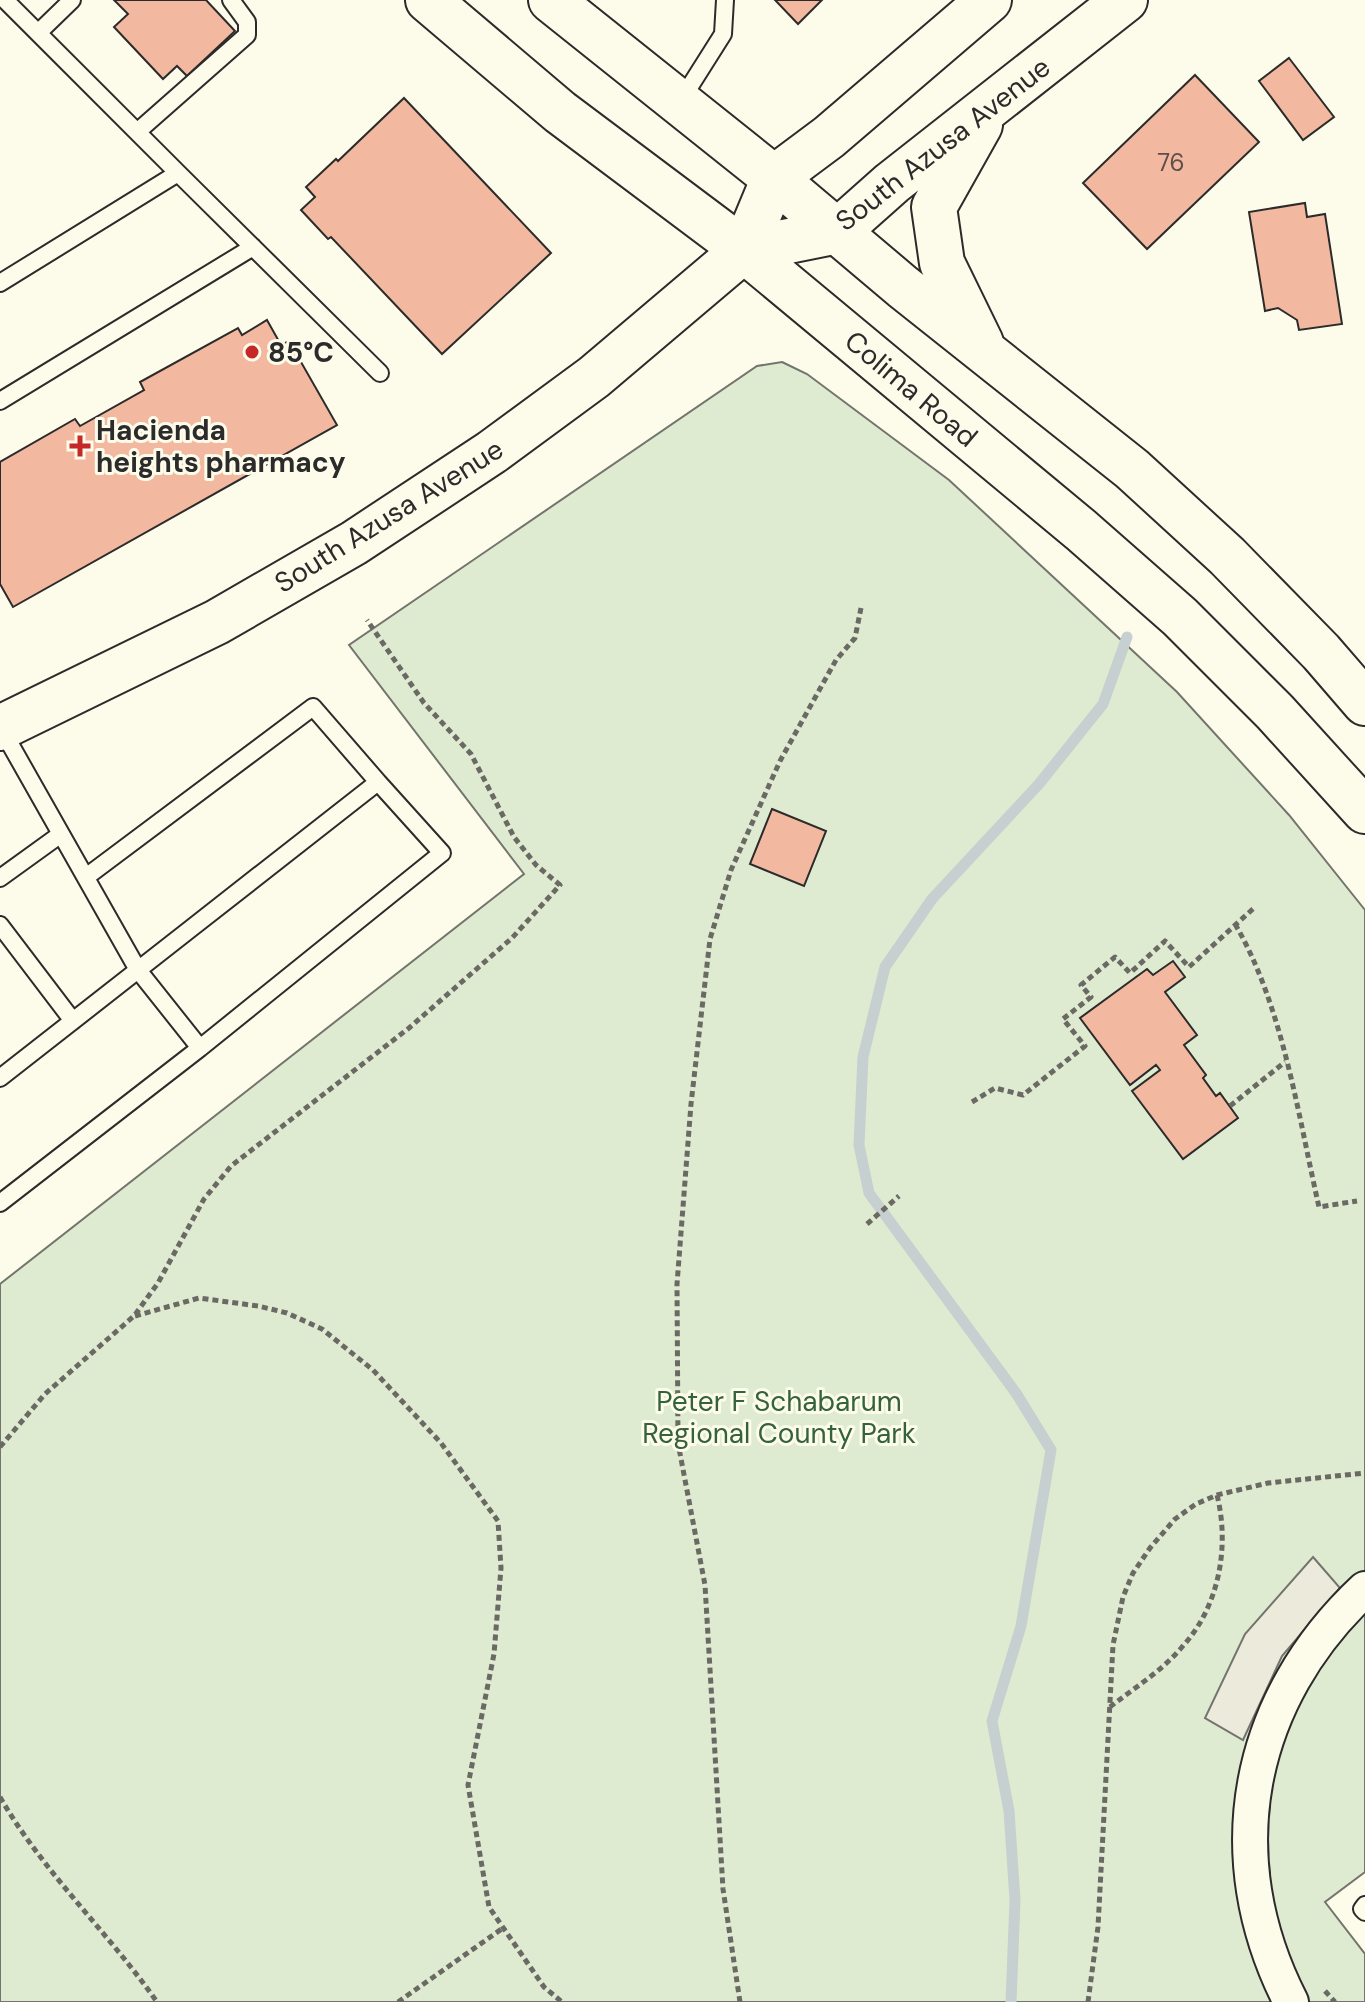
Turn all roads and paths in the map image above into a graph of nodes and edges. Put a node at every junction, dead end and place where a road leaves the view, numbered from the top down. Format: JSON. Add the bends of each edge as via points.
{"nodes":[{"id":1,"x":5,"y":0,"type":"edge"},
{"id":2,"x":72,"y":0,"type":"edge"},
{"id":3,"x":231,"y":0,"type":"edge"},
{"id":4,"x":428,"y":0,"type":"edge"},
{"id":5,"x":552,"y":0,"type":"edge"},
{"id":6,"x":725,"y":0,"type":"edge"},
{"id":7,"x":989,"y":0,"type":"edge"},
{"id":8,"x":1125,"y":0,"type":"edge"},
{"id":9,"x":38,"y":33,"type":"junction"},
{"id":10,"x":679,"y":102,"type":"junction"},
{"id":11,"x":989,"y":108,"type":"junction"},
{"id":12,"x":137,"y":132,"type":"junction"},
{"id":13,"x":178,"y":173,"type":"junction"},
{"id":14,"x":774,"y":178,"type":"junction"},
{"id":15,"x":838,"y":231,"type":"junction"},
{"id":16,"x":253,"y":247,"type":"junction"},
{"id":17,"x":744,"y":250,"type":"junction"},
{"id":18,"x":0,"y":283,"type":"edge"},
{"id":19,"x":985,"y":352,"type":"junction"},
{"id":20,"x":380,"y":373,"type":"dead end"},
{"id":21,"x":0,"y":401,"type":"edge"},
{"id":22,"x":861,"y":608,"type":"dead end"},
{"id":23,"x":367,"y":620,"type":"dead end"},
{"id":24,"x":1365,"y":703,"type":"edge"},
{"id":25,"x":0,"y":728,"type":"edge"},
{"id":26,"x":378,"y":782,"type":"junction"},
{"id":27,"x":1365,"y":811,"type":"edge"},
{"id":28,"x":61,"y":834,"type":"junction"},
{"id":29,"x":86,"y":877,"type":"junction"},
{"id":30,"x":0,"y":878,"type":"edge"},
{"id":31,"x":1254,"y":908,"type":"dead end"},
{"id":32,"x":1235,"y":924,"type":"junction"},
{"id":33,"x":0,"y":925,"type":"edge"},
{"id":34,"x":138,"y":970,"type":"junction"},
{"id":35,"x":73,"y":1021,"type":"junction"},
{"id":36,"x":200,"y":1048,"type":"junction"},
{"id":37,"x":1285,"y":1062,"type":"junction"},
{"id":38,"x":0,"y":1078,"type":"edge"},
{"id":39,"x":972,"y":1102,"type":"dead end"},
{"id":40,"x":1230,"y":1106,"type":"dead end"},
{"id":41,"x":899,"y":1196,"type":"dead end"},
{"id":42,"x":1357,"y":1201,"type":"dead end"},
{"id":43,"x":0,"y":1203,"type":"edge"},
{"id":44,"x":867,"y":1224,"type":"dead end"},
{"id":45,"x":134,"y":1316,"type":"junction"},
{"id":46,"x":0,"y":1447,"type":"edge"},
{"id":47,"x":1365,"y":1473,"type":"edge"},
{"id":48,"x":1217,"y":1495,"type":"junction"},
{"id":49,"x":1365,"y":1589,"type":"edge"},
{"id":50,"x":1110,"y":1707,"type":"junction"},
{"id":51,"x":0,"y":1797,"type":"edge"},
{"id":52,"x":1365,"y":1905,"type":"edge"},
{"id":53,"x":1365,"y":1912,"type":"edge"},
{"id":54,"x":503,"y":1928,"type":"junction"},
{"id":55,"x":157,"y":2002,"type":"edge"},
{"id":56,"x":398,"y":2002,"type":"edge"},
{"id":57,"x":562,"y":2002,"type":"edge"},
{"id":58,"x":740,"y":2002,"type":"edge"},
{"id":59,"x":1088,"y":2002,"type":"edge"},
{"id":60,"x":1291,"y":2002,"type":"edge"}],
"edges":[{"from":1,"to":9,"type":"lane"},
{"from":2,"to":9,"type":"lane"},
{"from":3,"to":12,"type":"lane","via":[[247,22],[247,35]]},
{"from":4,"to":17,"type":"main road","name":"Colima Road","via":[[560,112]]},
{"from":5,"to":10,"type":"main road"},
{"from":6,"to":10,"type":"lane","via":[[723,34]]},
{"from":7,"to":14,"type":"main road"},
{"from":8,"to":11,"type":"main road","name":"South Azusa Avenue"},
{"from":9,"to":12,"type":"lane"},
{"from":10,"to":14,"type":"main road"},
{"from":11,"to":15,"type":"main road","name":"South Azusa Avenue"},
{"from":11,"to":19,"type":"main road","via":[[934,207],[942,263]]},
{"from":12,"to":13,"type":"lane"},
{"from":13,"to":16,"type":"lane"},
{"from":13,"to":18,"type":"lane"},
{"from":14,"to":15,"type":"main road"},
{"from":14,"to":17,"type":"main road","name":"South Azusa Avenue"},
{"from":15,"to":17,"type":"main road","name":"South Azusa Avenue"},
{"from":15,"to":19,"type":"main road"},
{"from":16,"to":20,"type":"lane"},
{"from":16,"to":21,"type":"lane"},
{"from":17,"to":25,"type":"main road","name":"South Azusa Avenue","via":[[594,377],[354,543],[217,622]]},
{"from":17,"to":27,"type":"main road","name":"Colima Road","via":[[1180,617]]},
{"from":19,"to":24,"type":"main road","via":[[1132,469],[1227,556]]},
{"from":22,"to":58,"type":"path","via":[[855,638],[836,660],[780,761],[731,870],[710,939],[691,1104],[677,1284],[678,1443],[705,1585],[723,1889]]},
{"from":23,"to":45,"type":"path","via":[[424,703],[471,754],[514,837],[560,885],[512,938],[409,1028],[231,1166],[204,1199]]},
{"from":25,"to":28,"type":"lane"},
{"from":26,"to":29,"type":"lane","via":[[313,707]]},
{"from":26,"to":34,"type":"lane"},
{"from":26,"to":36,"type":"lane","via":[[442,853]]},
{"from":28,"to":29,"type":"lane"},
{"from":28,"to":30,"type":"lane"},
{"from":29,"to":34,"type":"lane"},
{"from":31,"to":32,"type":"path"},
{"from":32,"to":37,"type":"path","via":[[1248,946]]},
{"from":32,"to":39,"type":"path","via":[[1189,967],[1165,941],[1130,973],[1115,957],[1081,985],[1091,997],[1063,1019],[1085,1046],[1023,1095],[995,1088]]},
{"from":33,"to":35,"type":"lane"},
{"from":34,"to":35,"type":"lane"},
{"from":34,"to":36,"type":"lane"},
{"from":35,"to":38,"type":"lane"},
{"from":36,"to":43,"type":"lane"},
{"from":37,"to":40,"type":"path"},
{"from":37,"to":42,"type":"path","via":[[1319,1207]]},
{"from":41,"to":44,"type":"path"},
{"from":45,"to":46,"type":"path","via":[[45,1394]]},
{"from":45,"to":54,"type":"path","via":[[199,1298],[287,1313],[322,1329],[373,1370],[441,1443],[498,1521],[501,1568],[494,1654],[468,1785],[489,1907]]},
{"from":47,"to":48,"type":"path","via":[[1268,1483]]},
{"from":48,"to":50,"type":"path","via":[[1175,1519],[1133,1573],[1117,1621]]},
{"from":48,"to":50,"type":"path","via":[[1222,1514],[1219,1571],[1200,1624],[1167,1663]]},
{"from":49,"to":60,"type":"street","via":[[1327,1628],[1290,1683],[1272,1720],[1252,1792],[1250,1836],[1258,1909]]},
{"from":50,"to":59,"type":"path","via":[[1098,1927]]},
{"from":51,"to":55,"type":"path"},
{"from":52,"to":53,"type":"lane"},
{"from":54,"to":56,"type":"path"},
{"from":54,"to":57,"type":"path","via":[[544,1987]]}]}
